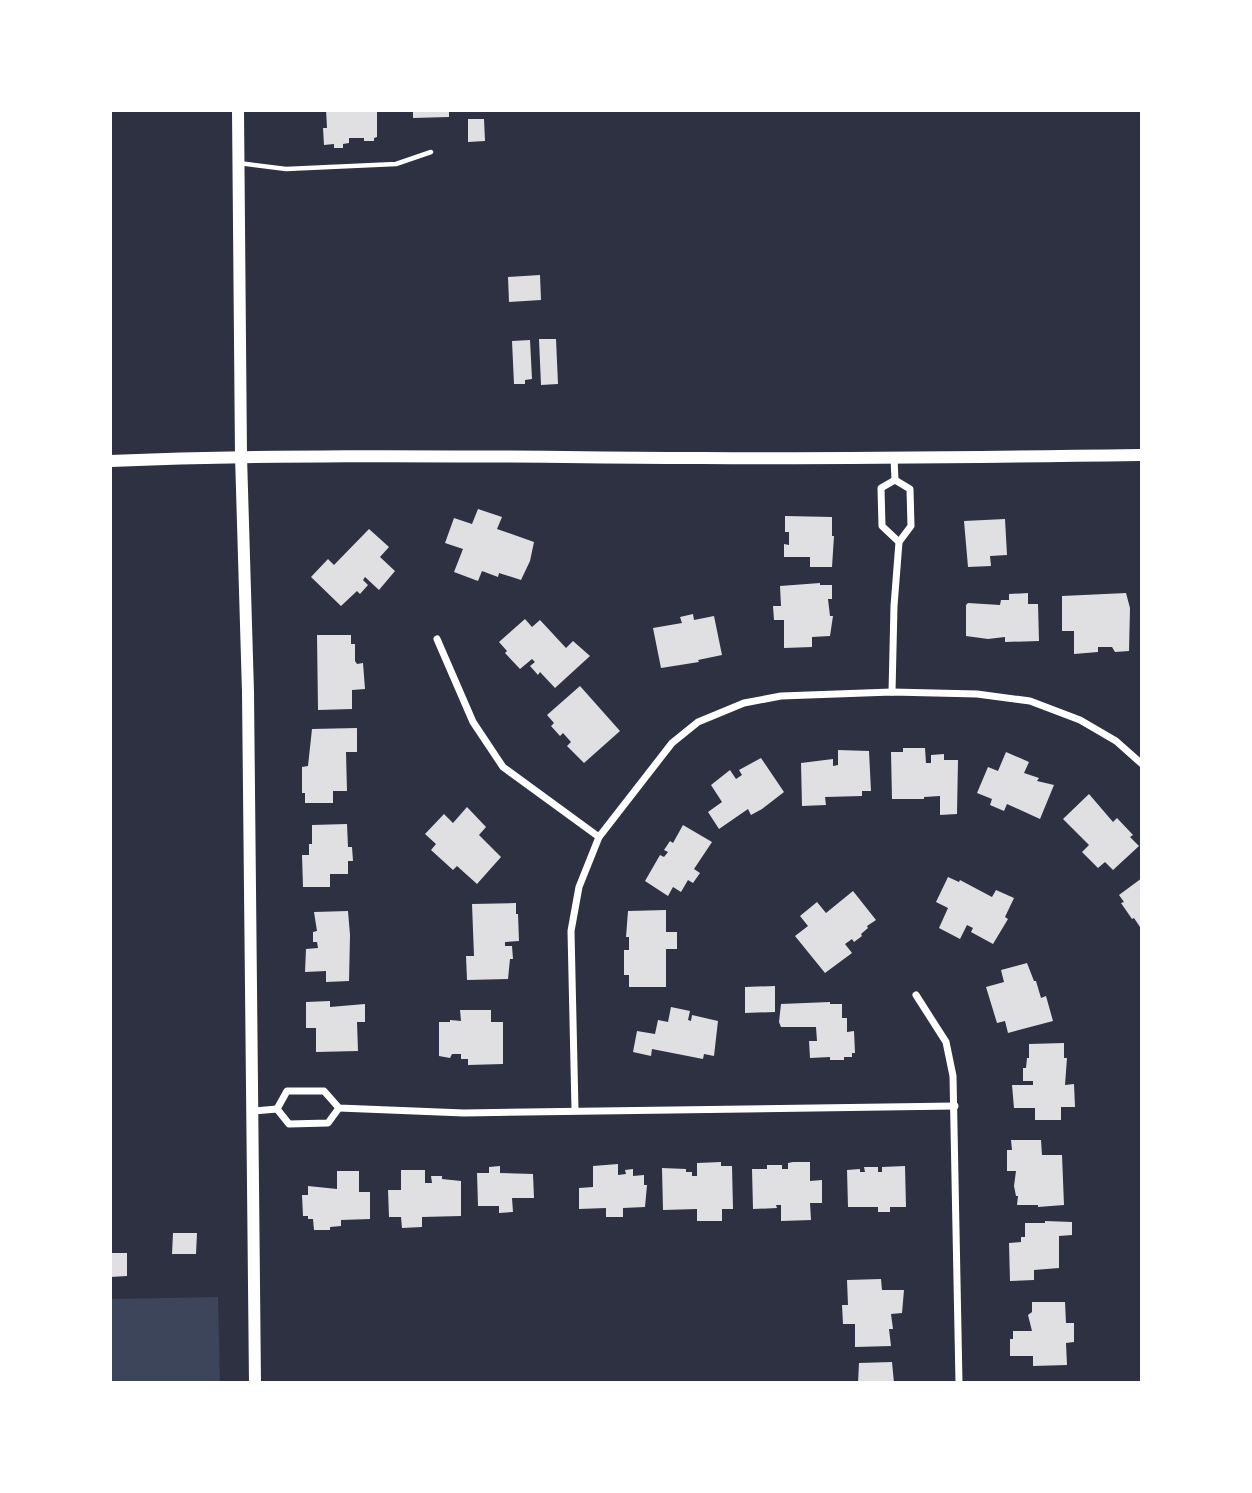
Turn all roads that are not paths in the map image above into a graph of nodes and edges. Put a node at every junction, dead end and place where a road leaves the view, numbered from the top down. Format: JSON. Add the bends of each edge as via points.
{"nodes":[{"id":1,"x":238,"y":110,"type":"edge"},
{"id":2,"x":431,"y":152,"type":"dead end"},
{"id":3,"x":238,"y":163,"type":"junction"},
{"id":4,"x":1142,"y":455,"type":"edge"},
{"id":5,"x":241,"y":456,"type":"junction"},
{"id":6,"x":894,"y":458,"type":"junction"},
{"id":7,"x":110,"y":461,"type":"edge"},
{"id":8,"x":895,"y":480,"type":"junction"},
{"id":9,"x":899,"y":542,"type":"junction"},
{"id":10,"x":437,"y":639,"type":"dead end"},
{"id":11,"x":892,"y":692,"type":"junction"},
{"id":12,"x":1142,"y":764,"type":"edge"},
{"id":13,"x":599,"y":837,"type":"junction"},
{"id":14,"x":916,"y":995,"type":"dead end"},
{"id":15,"x":956,"y":1106,"type":"junction"},
{"id":16,"x":339,"y":1108,"type":"junction"},
{"id":17,"x":277,"y":1109,"type":"junction"},
{"id":18,"x":575,"y":1110,"type":"junction"},
{"id":19,"x":253,"y":1111,"type":"junction"},
{"id":20,"x":255,"y":1383,"type":"edge"},
{"id":21,"x":959,"y":1383,"type":"edge"}],
"edges":[{"from":1,"to":3,"type":"street"},
{"from":2,"to":3,"type":"lane","via":[[396,164],[286,169]]},
{"from":3,"to":5,"type":"street"},
{"from":4,"to":6,"type":"street"},
{"from":5,"to":6,"type":"street"},
{"from":5,"to":7,"type":"street"},
{"from":5,"to":19,"type":"street"},
{"from":6,"to":8,"type":"street"},
{"from":8,"to":9,"type":"street","via":[[910,489],[911,526]]},
{"from":8,"to":9,"type":"street","via":[[881,488],[882,526]]},
{"from":9,"to":11,"type":"street"},
{"from":10,"to":13,"type":"street","via":[[473,722],[503,767]]},
{"from":11,"to":12,"type":"street","via":[[977,694],[1030,701],[1080,720],[1116,741]]},
{"from":11,"to":13,"type":"street","via":[[781,696],[744,703],[698,723],[672,743]]},
{"from":13,"to":18,"type":"street","via":[[579,887],[571,931]]},
{"from":14,"to":15,"type":"street","via":[[946,1042]]},
{"from":15,"to":18,"type":"street"},
{"from":15,"to":21,"type":"street"},
{"from":16,"to":17,"type":"street","via":[[327,1124],[289,1124]]},
{"from":16,"to":17,"type":"street","via":[[324,1091],[287,1091]]},
{"from":16,"to":18,"type":"street","via":[[464,1113]]},
{"from":17,"to":19,"type":"street"},
{"from":19,"to":20,"type":"street"}]}
